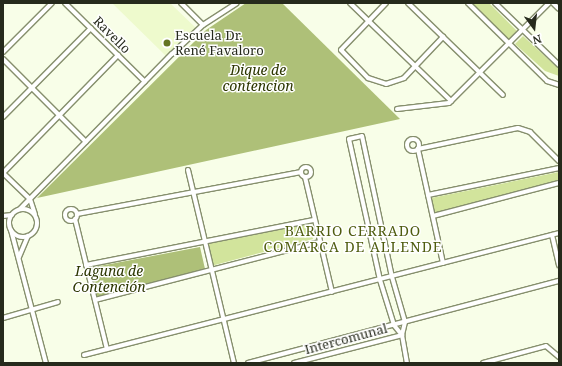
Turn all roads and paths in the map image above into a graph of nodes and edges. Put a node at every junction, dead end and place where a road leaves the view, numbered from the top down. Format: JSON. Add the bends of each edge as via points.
{"nodes":[{"id":1,"x":52,"y":3,"type":"edge"},
{"id":2,"x":65,"y":3,"type":"edge"},
{"id":3,"x":181,"y":3,"type":"edge"},
{"id":4,"x":236,"y":3,"type":"edge"},
{"id":5,"x":350,"y":3,"type":"edge"},
{"id":6,"x":386,"y":3,"type":"edge"},
{"id":7,"x":408,"y":3,"type":"edge"},
{"id":8,"x":468,"y":3,"type":"edge"},
{"id":9,"x":494,"y":3,"type":"edge"},
{"id":10,"x":549,"y":3,"type":"edge"},
{"id":11,"x":553,"y":3,"type":"edge"},
{"id":12,"x":559,"y":9,"type":"edge"},
{"id":13,"x":368,"y":21,"type":"junction"},
{"id":14,"x":203,"y":25,"type":"junction"},
{"id":15,"x":91,"y":28,"type":"junction"},
{"id":16,"x":522,"y":30,"type":"junction"},
{"id":17,"x":443,"y":37,"type":"junction"},
{"id":18,"x":508,"y":44,"type":"junction"},
{"id":19,"x":3,"y":52,"type":"edge"},
{"id":20,"x":118,"y":55,"type":"junction"},
{"id":21,"x":3,"y":58,"type":"edge"},
{"id":22,"x":559,"y":65,"type":"edge"},
{"id":23,"x":415,"y":66,"type":"junction"},
{"id":24,"x":480,"y":73,"type":"junction"},
{"id":25,"x":145,"y":82,"type":"junction"},
{"id":26,"x":559,"y":85,"type":"edge"},
{"id":27,"x":32,"y":88,"type":"junction"},
{"id":28,"x":503,"y":95,"type":"dead end"},
{"id":29,"x":451,"y":101,"type":"junction"},
{"id":30,"x":397,"y":109,"type":"dead end"},
{"id":31,"x":60,"y":115,"type":"junction"},
{"id":32,"x":3,"y":117,"type":"edge"},
{"id":33,"x":86,"y":142,"type":"junction"},
{"id":34,"x":559,"y":161,"type":"edge"},
{"id":35,"x":559,"y":168,"type":"edge"},
{"id":36,"x":188,"y":170,"type":"dead end"},
{"id":37,"x":301,"y":172,"type":"junction"},
{"id":38,"x":3,"y":173,"type":"edge"},
{"id":39,"x":305,"y":177,"type":"junction"},
{"id":40,"x":559,"y":183,"type":"edge"},
{"id":41,"x":193,"y":192,"type":"junction"},
{"id":42,"x":428,"y":194,"type":"junction"},
{"id":43,"x":30,"y":199,"type":"junction"},
{"id":44,"x":20,"y":209,"type":"junction"},
{"id":45,"x":12,"y":214,"type":"junction"},
{"id":46,"x":77,"y":214,"type":"junction"},
{"id":47,"x":35,"y":215,"type":"junction"},
{"id":48,"x":3,"y":216,"type":"edge"},
{"id":49,"x":433,"y":216,"type":"junction"},
{"id":50,"x":75,"y":220,"type":"junction"},
{"id":51,"x":314,"y":220,"type":"junction"},
{"id":52,"x":9,"y":225,"type":"junction"},
{"id":53,"x":3,"y":226,"type":"edge"},
{"id":54,"x":11,"y":230,"type":"junction"},
{"id":55,"x":559,"y":233,"type":"edge"},
{"id":56,"x":552,"y":235,"type":"junction"},
{"id":57,"x":28,"y":236,"type":"junction"},
{"id":58,"x":204,"y":242,"type":"junction"},
{"id":59,"x":319,"y":242,"type":"junction"},
{"id":60,"x":20,"y":263,"type":"junction"},
{"id":61,"x":444,"y":263,"type":"junction"},
{"id":62,"x":86,"y":265,"type":"junction"},
{"id":63,"x":559,"y":265,"type":"edge"},
{"id":64,"x":210,"y":270,"type":"junction"},
{"id":65,"x":392,"y":277,"type":"junction"},
{"id":66,"x":380,"y":280,"type":"junction"},
{"id":67,"x":559,"y":281,"type":"edge"},
{"id":68,"x":332,"y":292,"type":"junction"},
{"id":69,"x":95,"y":300,"type":"junction"},
{"id":70,"x":58,"y":302,"type":"dead end"},
{"id":71,"x":31,"y":310,"type":"junction"},
{"id":72,"x":3,"y":318,"type":"edge"},
{"id":73,"x":223,"y":319,"type":"junction"},
{"id":74,"x":405,"y":322,"type":"junction"},
{"id":75,"x":394,"y":325,"type":"junction"},
{"id":76,"x":402,"y":335,"type":"junction"},
{"id":77,"x":107,"y":349,"type":"junction"},
{"id":78,"x":84,"y":355,"type":"dead end"},
{"id":79,"x":559,"y":357,"type":"edge"},
{"id":80,"x":46,"y":363,"type":"edge"},
{"id":81,"x":234,"y":363,"type":"edge"},
{"id":82,"x":248,"y":363,"type":"edge"},
{"id":83,"x":294,"y":363,"type":"edge"},
{"id":84,"x":407,"y":363,"type":"edge"},
{"id":85,"x":483,"y":363,"type":"edge"}],
"edges":[{"from":1,"to":19,"type":"street"},
{"from":2,"to":15,"type":"street","name":"Ravello"},
{"from":3,"to":14,"type":"street"},
{"from":4,"to":14,"type":"street"},
{"from":5,"to":13,"type":"street"},
{"from":6,"to":13,"type":"street"},
{"from":7,"to":17,"type":"street"},
{"from":8,"to":18,"type":"street"},
{"from":9,"to":16,"type":"street"},
{"from":10,"to":16,"type":"street"},
{"from":11,"to":12,"type":"street"},
{"from":13,"to":23,"type":"street"},
{"from":13,"to":23,"type":"street","via":[[341,50],[364,74],[386,84],[404,78]]},
{"from":14,"to":25,"type":"street"},
{"from":15,"to":20,"type":"street","name":"Ravello"},
{"from":15,"to":27,"type":"street"},
{"from":16,"to":18,"type":"street"},
{"from":16,"to":22,"type":"street"},
{"from":17,"to":23,"type":"street"},
{"from":17,"to":24,"type":"street"},
{"from":18,"to":24,"type":"street"},
{"from":18,"to":26,"type":"street","via":[[547,81]]},
{"from":20,"to":25,"type":"street","name":"Ravello"},
{"from":20,"to":31,"type":"street"},
{"from":21,"to":27,"type":"street"},
{"from":23,"to":29,"type":"street"},
{"from":24,"to":28,"type":"street"},
{"from":24,"to":29,"type":"street"},
{"from":25,"to":33,"type":"street"},
{"from":27,"to":31,"type":"street"},
{"from":27,"to":32,"type":"street"},
{"from":29,"to":30,"type":"street","via":[[444,105]]},
{"from":31,"to":33,"type":"street"},
{"from":31,"to":38,"type":"street"},
{"from":33,"to":43,"type":"street"},
{"from":34,"to":42,"type":"street","via":[[530,132],[518,128],[418,149]]},
{"from":35,"to":42,"type":"street"},
{"from":36,"to":41,"type":"street"},
{"from":37,"to":39,"type":"street"},
{"from":37,"to":39,"type":"street","via":[[303,168],[309,168],[311,174]]},
{"from":37,"to":41,"type":"street"},
{"from":38,"to":43,"type":"street"},
{"from":39,"to":51,"type":"street"},
{"from":40,"to":49,"type":"street"},
{"from":41,"to":46,"type":"street"},
{"from":41,"to":58,"type":"street"},
{"from":42,"to":49,"type":"street"},
{"from":43,"to":44,"type":"street"},
{"from":43,"to":47,"type":"street"},
{"from":44,"to":45,"type":"street"},
{"from":44,"to":47,"type":"street","via":[[27,209]]},
{"from":45,"to":48,"type":"street"},
{"from":45,"to":52,"type":"street"},
{"from":46,"to":50,"type":"street"},
{"from":46,"to":50,"type":"street","via":[[72,209],[66,213],[68,220]]},
{"from":47,"to":57,"type":"street","via":[[37,226]]},
{"from":49,"to":61,"type":"street"},
{"from":50,"to":62,"type":"street"},
{"from":51,"to":58,"type":"street"},
{"from":51,"to":59,"type":"street"},
{"from":52,"to":53,"type":"street"},
{"from":52,"to":54,"type":"street"},
{"from":54,"to":57,"type":"street","via":[[17,236]]},
{"from":54,"to":60,"type":"street"},
{"from":55,"to":56,"type":"street"},
{"from":56,"to":61,"type":"street"},
{"from":56,"to":63,"type":"street"},
{"from":57,"to":60,"type":"street","via":[[20,250]]},
{"from":58,"to":62,"type":"street"},
{"from":58,"to":64,"type":"street"},
{"from":59,"to":64,"type":"street"},
{"from":59,"to":68,"type":"street"},
{"from":60,"to":71,"type":"street"},
{"from":61,"to":65,"type":"street"},
{"from":62,"to":69,"type":"street"},
{"from":64,"to":69,"type":"street"},
{"from":64,"to":73,"type":"street"},
{"from":65,"to":66,"type":"street"},
{"from":65,"to":66,"type":"street","via":[[362,136],[349,139]]},
{"from":65,"to":74,"type":"street"},
{"from":66,"to":68,"type":"street"},
{"from":66,"to":75,"type":"street"},
{"from":67,"to":74,"type":"street"},
{"from":68,"to":73,"type":"street"},
{"from":69,"to":77,"type":"street"},
{"from":70,"to":71,"type":"street"},
{"from":71,"to":72,"type":"street"},
{"from":71,"to":80,"type":"street"},
{"from":73,"to":77,"type":"street"},
{"from":73,"to":81,"type":"street"},
{"from":74,"to":75,"type":"street"},
{"from":74,"to":76,"type":"street"},
{"from":75,"to":76,"type":"street"},
{"from":75,"to":82,"type":"street"},
{"from":76,"to":83,"type":"street","name":"Intercomunal"},
{"from":76,"to":84,"type":"street"},
{"from":77,"to":78,"type":"street"},
{"from":79,"to":85,"type":"street","via":[[546,346]]}]}
